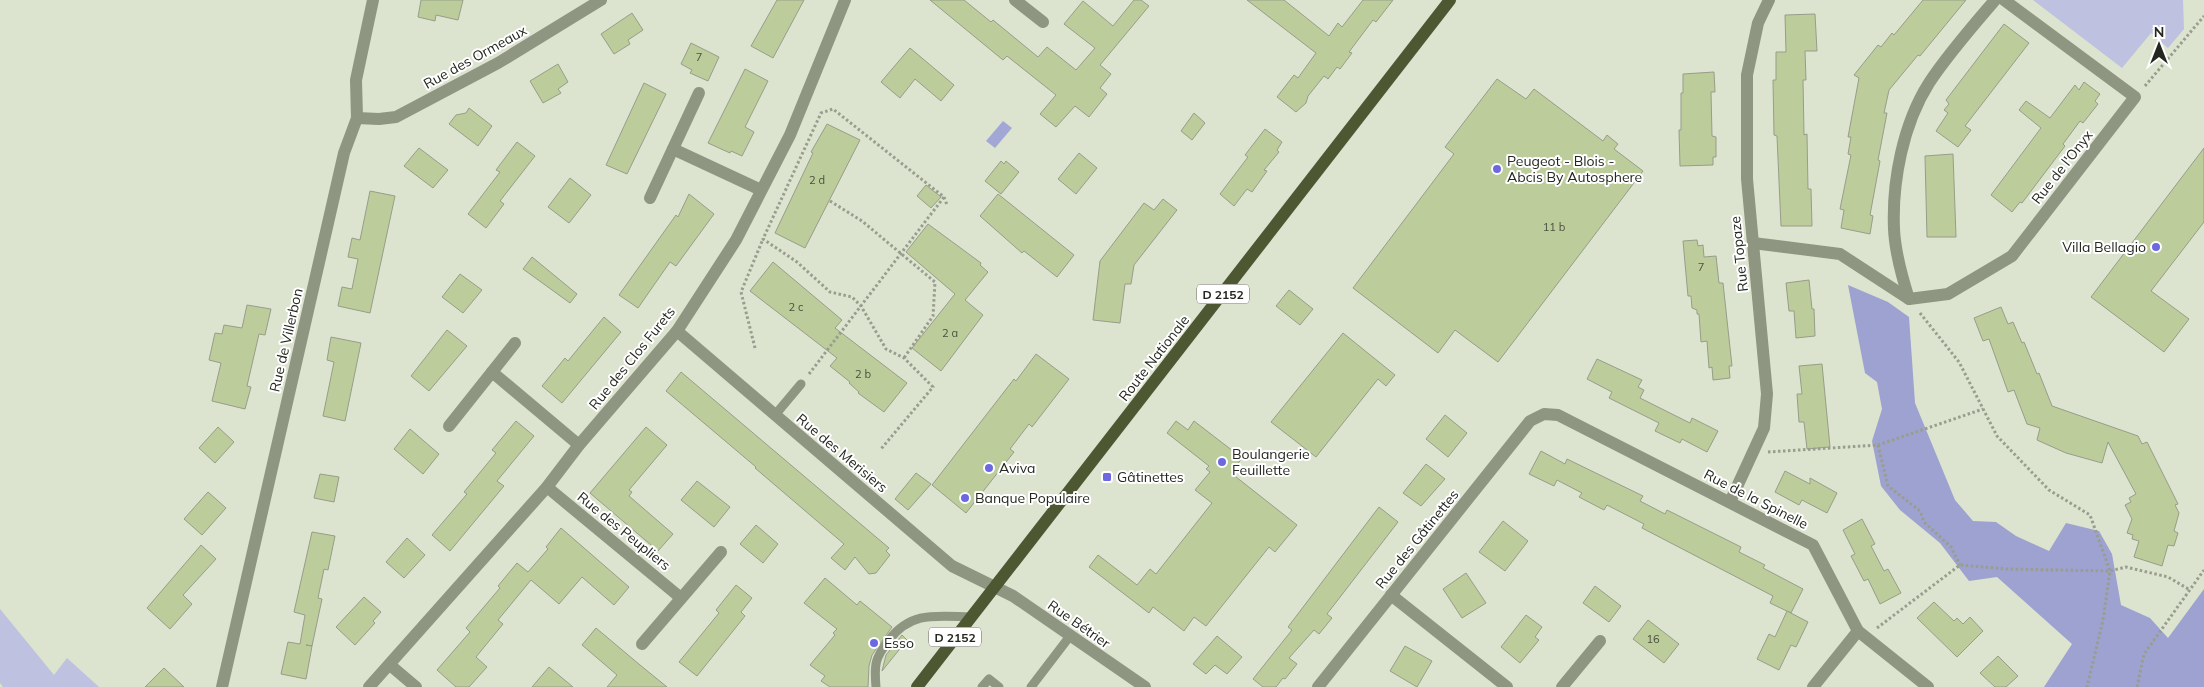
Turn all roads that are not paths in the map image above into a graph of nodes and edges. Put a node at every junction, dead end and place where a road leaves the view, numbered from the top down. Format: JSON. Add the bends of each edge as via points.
{"nodes":[{"id":1,"x":373,"y":0,"type":"edge"},
{"id":2,"x":601,"y":0,"type":"edge"},
{"id":3,"x":845,"y":0,"type":"edge"},
{"id":4,"x":1015,"y":0,"type":"edge"},
{"id":5,"x":1450,"y":0,"type":"edge"},
{"id":6,"x":1769,"y":0,"type":"edge"},
{"id":7,"x":1995,"y":0,"type":"edge"},
{"id":8,"x":2004,"y":0,"type":"edge"},
{"id":9,"x":1043,"y":22,"type":"dead end"},
{"id":10,"x":699,"y":93,"type":"dead end"},
{"id":11,"x":357,"y":118,"type":"junction"},
{"id":12,"x":673,"y":149,"type":"junction"},
{"id":13,"x":761,"y":190,"type":"junction"},
{"id":14,"x":650,"y":198,"type":"dead end"},
{"id":15,"x":1753,"y":243,"type":"junction"},
{"id":16,"x":1909,"y":299,"type":"junction"},
{"id":17,"x":677,"y":331,"type":"junction"},
{"id":18,"x":515,"y":343,"type":"dead end"},
{"id":19,"x":492,"y":372,"type":"junction"},
{"id":20,"x":801,"y":384,"type":"road end"},
{"id":21,"x":1544,"y":414,"type":"joint"},
{"id":22,"x":775,"y":415,"type":"junction"},
{"id":23,"x":449,"y":426,"type":"dead end"},
{"id":24,"x":580,"y":445,"type":"junction"},
{"id":25,"x":547,"y":487,"type":"junction"},
{"id":26,"x":1730,"y":502,"type":"junction"},
{"id":27,"x":721,"y":552,"type":"dead end"},
{"id":28,"x":994,"y":587,"type":"junction"},
{"id":29,"x":1391,"y":595,"type":"junction"},
{"id":30,"x":681,"y":598,"type":"junction"},
{"id":31,"x":970,"y":617,"type":"junction"},
{"id":32,"x":1862,"y":634,"type":"junction"},
{"id":33,"x":1070,"y":636,"type":"junction"},
{"id":34,"x":1600,"y":641,"type":"dead end"},
{"id":35,"x":642,"y":644,"type":"dead end"},
{"id":36,"x":390,"y":664,"type":"junction"},
{"id":37,"x":222,"y":687,"type":"edge"},
{"id":38,"x":369,"y":687,"type":"edge"},
{"id":39,"x":416,"y":687,"type":"edge"},
{"id":40,"x":876,"y":687,"type":"edge"},
{"id":41,"x":917,"y":687,"type":"edge"},
{"id":42,"x":982,"y":687,"type":"edge"},
{"id":43,"x":999,"y":687,"type":"edge"},
{"id":44,"x":1031,"y":687,"type":"edge"},
{"id":45,"x":1145,"y":687,"type":"edge"},
{"id":46,"x":1318,"y":687,"type":"edge"},
{"id":47,"x":1507,"y":687,"type":"edge"},
{"id":48,"x":1562,"y":687,"type":"edge"},
{"id":49,"x":1813,"y":687,"type":"edge"},
{"id":50,"x":1928,"y":687,"type":"edge"}],
"edges":[{"from":1,"to":11,"type":"street","name":"Rue de Villerbon","via":[[356,80]]},
{"from":2,"to":11,"type":"street","name":"Rue des Ormeaux","via":[[498,63],[396,117]]},
{"from":3,"to":13,"type":"street","name":"Rue des Clos Furets","via":[[790,135]]},
{"from":4,"to":9,"type":"street"},
{"from":5,"to":28,"type":"main road","name":"Route Nationale","number":"D 2152"},
{"from":6,"to":15,"type":"street","name":"Rue Topaze","via":[[1758,23],[1746,75],[1746,178]]},
{"from":7,"to":16,"type":"street","via":[[1928,84],[1907,131],[1897,172],[1894,229]]},
{"from":8,"to":16,"type":"street","name":"Rue de l'Onyx","via":[[2135,97],[2012,256],[1948,294]]},
{"from":10,"to":12,"type":"street"},
{"from":11,"to":37,"type":"street","name":"Rue de Villerbon","via":[[344,153]]},
{"from":12,"to":13,"type":"street"},
{"from":12,"to":14,"type":"street"},
{"from":13,"to":17,"type":"street","name":"Rue des Clos Furets","via":[[736,240]]},
{"from":15,"to":16,"type":"street","via":[[1840,254]]},
{"from":15,"to":26,"type":"street","name":"Rue Topaze","via":[[1767,394],[1764,428]]},
{"from":17,"to":22,"type":"street","name":"Rue des Merisiers"},
{"from":17,"to":24,"type":"street","name":"Rue des Clos Furets"},
{"from":18,"to":19,"type":"street"},
{"from":19,"to":23,"type":"street"},
{"from":19,"to":24,"type":"street"},
{"from":20,"to":22,"type":"lane"},
{"from":21,"to":26,"type":"street","name":"Rue de la Spinelle","via":[[1558,415]]},
{"from":21,"to":29,"type":"street","name":"Rue des Gâtinettes","via":[[1530,421]]},
{"from":22,"to":28,"type":"street","name":"Rue des Merisiers","via":[[952,566]]},
{"from":24,"to":25,"type":"street","name":"Rue des Clos Furets"},
{"from":25,"to":30,"type":"street","name":"Rue des Peupliers"},
{"from":25,"to":36,"type":"street","name":"Rue des Clos Furets"},
{"from":26,"to":32,"type":"street","name":"Rue de la Spinelle","via":[[1813,545]]},
{"from":27,"to":30,"type":"street"},
{"from":28,"to":31,"type":"main road","name":"Route Nationale","number":"D 2152"},
{"from":28,"to":33,"type":"street","name":"Rue Bétrier"},
{"from":29,"to":46,"type":"street","name":"Rue des Gâtinettes"},
{"from":29,"to":47,"type":"street"},
{"from":30,"to":35,"type":"street"},
{"from":31,"to":40,"type":"lane","via":[[932,615],[902,625],[878,655]]},
{"from":31,"to":41,"type":"main road","name":"Route Nationale","number":"D 2152"},
{"from":32,"to":49,"type":"street"},
{"from":32,"to":50,"type":"street","name":"Rue de la Spinelle"},
{"from":33,"to":44,"type":"lane"},
{"from":33,"to":45,"type":"street","name":"Rue Bétrier"},
{"from":34,"to":48,"type":"street"},
{"from":36,"to":38,"type":"street","name":"Rue des Clos Furets"},
{"from":36,"to":39,"type":"street"},
{"from":42,"to":43,"type":"lane","via":[[989,679]]}]}
